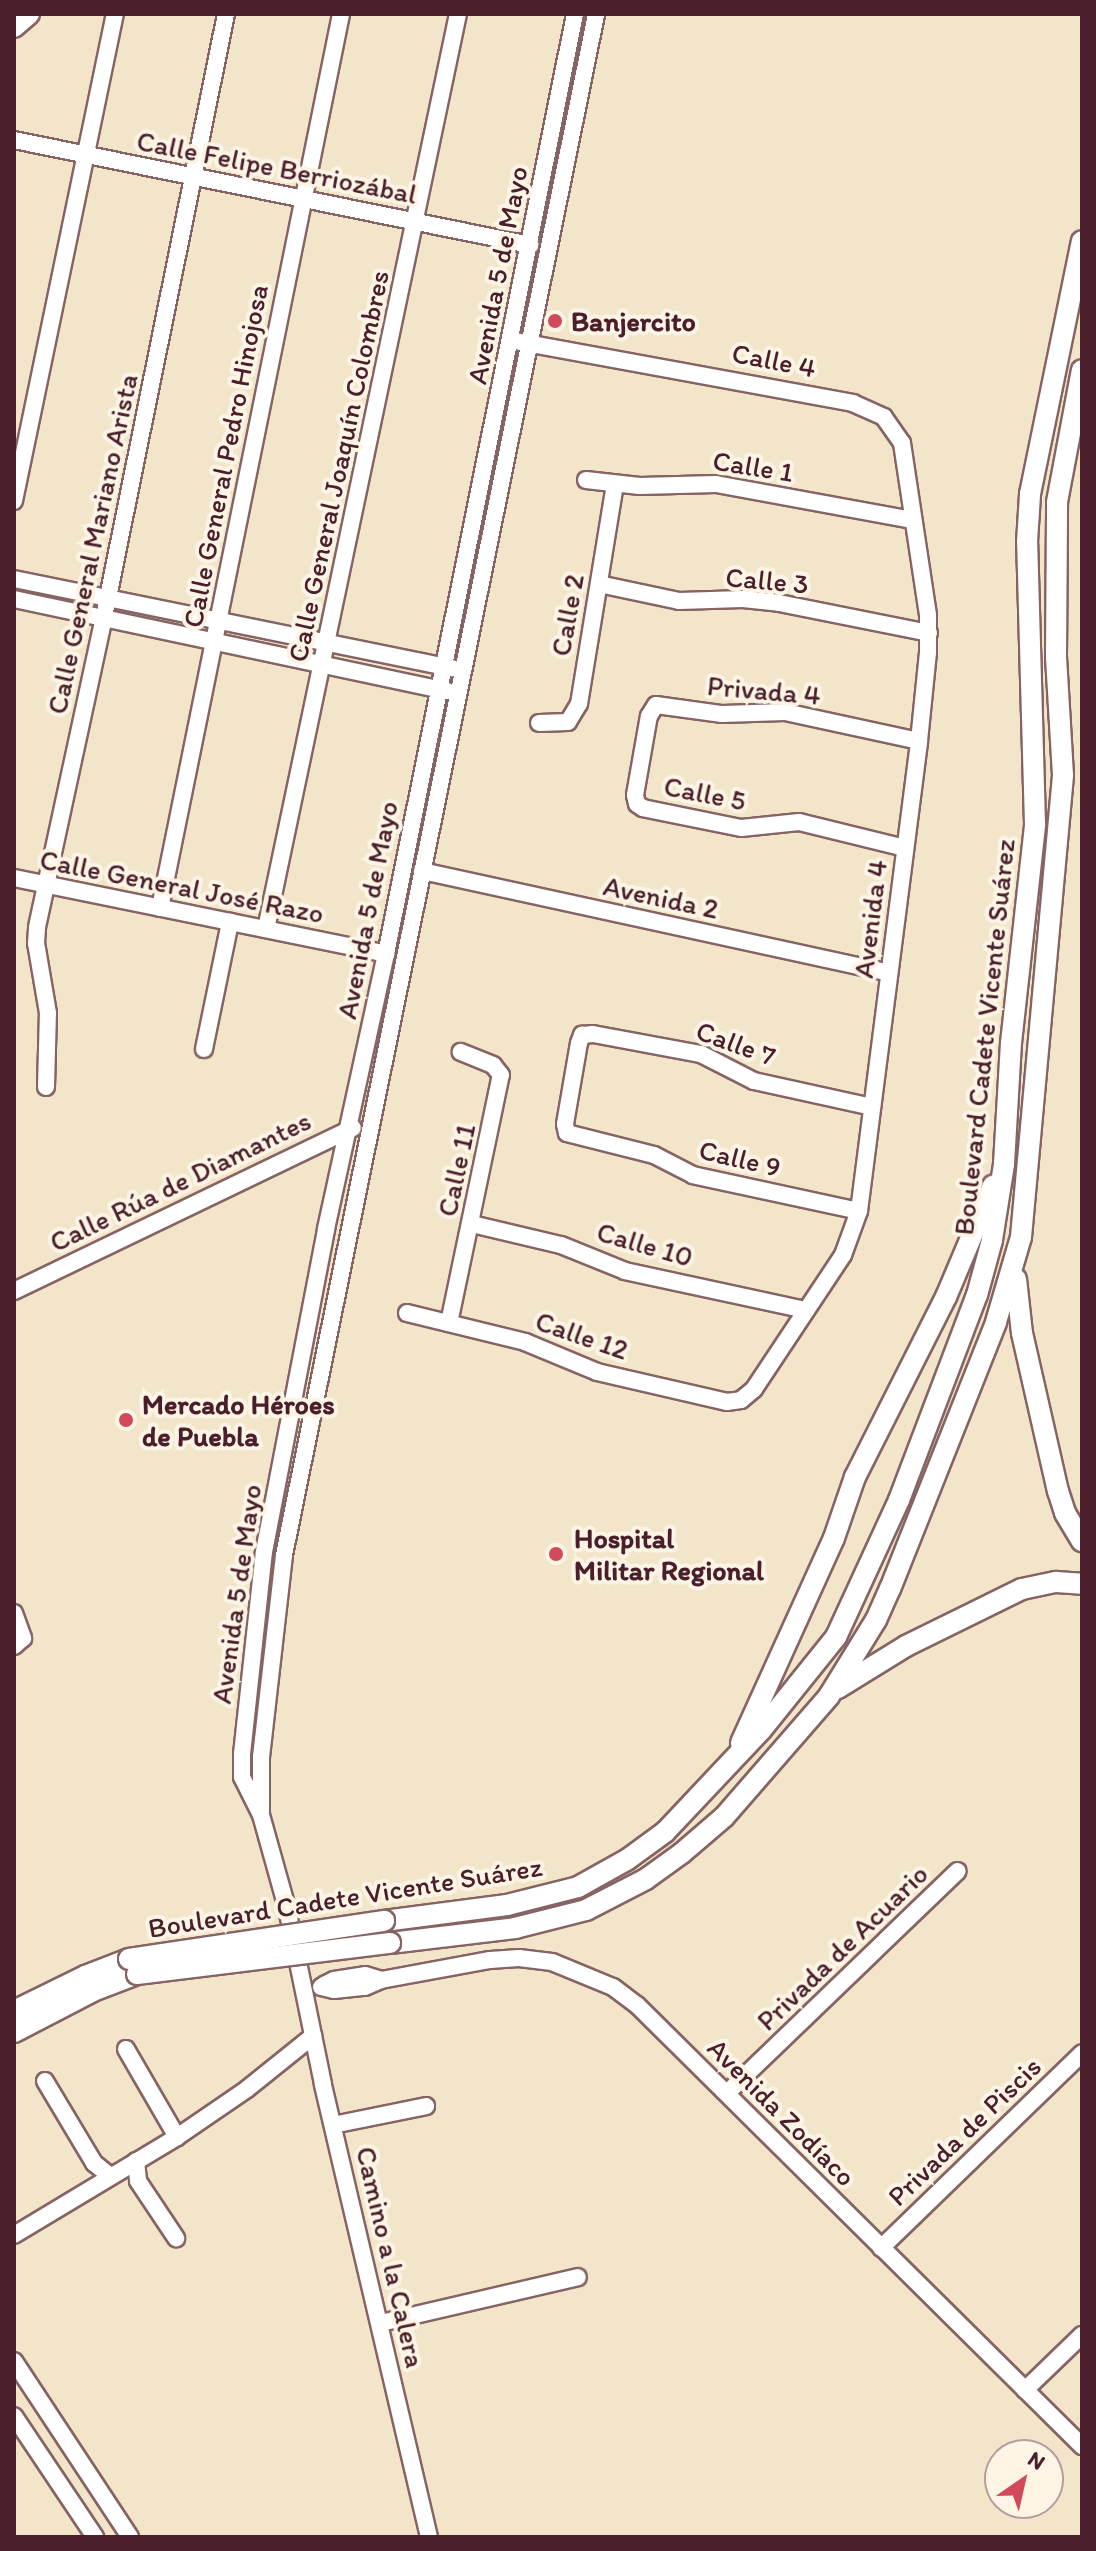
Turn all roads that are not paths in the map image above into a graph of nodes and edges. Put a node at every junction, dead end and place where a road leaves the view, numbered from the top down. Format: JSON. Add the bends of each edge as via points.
{"nodes":[{"id":1,"x":29,"y":14,"type":"edge"},
{"id":2,"x":115,"y":14,"type":"edge"},
{"id":3,"x":226,"y":14,"type":"edge"},
{"id":4,"x":341,"y":14,"type":"edge"},
{"id":5,"x":458,"y":14,"type":"edge"},
{"id":6,"x":575,"y":14,"type":"edge"},
{"id":7,"x":596,"y":14,"type":"edge"},
{"id":8,"x":14,"y":27,"type":"edge"},
{"id":9,"x":14,"y":140,"type":"edge"},
{"id":10,"x":87,"y":155,"type":"junction"},
{"id":11,"x":194,"y":177,"type":"junction"},
{"id":12,"x":302,"y":199,"type":"junction"},
{"id":13,"x":416,"y":222,"type":"junction"},
{"id":14,"x":1082,"y":241,"type":"edge"},
{"id":15,"x":530,"y":245,"type":"junction"},
{"id":16,"x":510,"y":340,"type":"junction"},
{"id":17,"x":529,"y":344,"type":"junction"},
{"id":18,"x":1082,"y":370,"type":"edge"},
{"id":19,"x":884,"y":417,"type":"joint"},
{"id":20,"x":586,"y":480,"type":"dead end"},
{"id":21,"x":615,"y":484,"type":"junction"},
{"id":22,"x":14,"y":501,"type":"edge"},
{"id":23,"x":912,"y":520,"type":"junction"},
{"id":24,"x":465,"y":563,"type":"junction"},
{"id":25,"x":483,"y":567,"type":"junction"},
{"id":26,"x":14,"y":579,"type":"edge"},
{"id":27,"x":599,"y":584,"type":"junction"},
{"id":28,"x":108,"y":598,"type":"junction"},
{"id":29,"x":14,"y":599,"type":"edge"},
{"id":30,"x":104,"y":617,"type":"junction"},
{"id":31,"x":219,"y":621,"type":"junction"},
{"id":32,"x":929,"y":633,"type":"junction"},
{"id":33,"x":215,"y":641,"type":"junction"},
{"id":34,"x":327,"y":643,"type":"junction"},
{"id":35,"x":322,"y":664,"type":"junction"},
{"id":36,"x":444,"y":666,"type":"junction"},
{"id":37,"x":463,"y":670,"type":"junction"},
{"id":38,"x":439,"y":689,"type":"junction"},
{"id":39,"x":458,"y":693,"type":"junction"},
{"id":40,"x":652,"y":709,"type":"joint"},
{"id":41,"x":539,"y":723,"type":"dead end"},
{"id":42,"x":919,"y":741,"type":"junction"},
{"id":43,"x":415,"y":802,"type":"junction"},
{"id":44,"x":434,"y":805,"type":"junction"},
{"id":45,"x":905,"y":848,"type":"junction"},
{"id":46,"x":422,"y":871,"type":"junction"},
{"id":47,"x":14,"y":878,"type":"edge"},
{"id":48,"x":46,"y":885,"type":"junction"},
{"id":49,"x":160,"y":908,"type":"junction"},
{"id":50,"x":230,"y":922,"type":"junction"},
{"id":51,"x":266,"y":929,"type":"junction"},
{"id":52,"x":386,"y":954,"type":"junction"},
{"id":53,"x":889,"y":973,"type":"junction"},
{"id":54,"x":368,"y":1040,"type":"junction"},
{"id":55,"x":1011,"y":1043,"type":"junction"},
{"id":56,"x":387,"y":1045,"type":"junction"},
{"id":57,"x":1037,"y":1047,"type":"junction"},
{"id":58,"x":204,"y":1049,"type":"dead end"},
{"id":59,"x":460,"y":1052,"type":"dead end"},
{"id":60,"x":46,"y":1087,"type":"dead end"},
{"id":61,"x":872,"y":1107,"type":"junction"},
{"id":62,"x":370,"y":1123,"type":"junction"},
{"id":63,"x":348,"y":1129,"type":"junction"},
{"id":64,"x":567,"y":1133,"type":"joint"},
{"id":65,"x":1004,"y":1164,"type":"junction"},
{"id":66,"x":859,"y":1211,"type":"junction"},
{"id":67,"x":472,"y":1224,"type":"junction"},
{"id":68,"x":1015,"y":1265,"type":"junction"},
{"id":69,"x":14,"y":1291,"type":"edge"},
{"id":70,"x":806,"y":1310,"type":"junction"},
{"id":71,"x":407,"y":1313,"type":"dead end"},
{"id":72,"x":449,"y":1323,"type":"junction"},
{"id":73,"x":741,"y":1400,"type":"joint"},
{"id":74,"x":1082,"y":1541,"type":"edge"},
{"id":75,"x":1082,"y":1584,"type":"edge"},
{"id":76,"x":14,"y":1613,"type":"edge"},
{"id":77,"x":253,"y":1635,"type":"junction"},
{"id":78,"x":272,"y":1637,"type":"junction"},
{"id":79,"x":18,"y":1642,"type":"edge"},
{"id":80,"x":829,"y":1696,"type":"junction"},
{"id":81,"x":723,"y":1773,"type":"junction"},
{"id":82,"x":261,"y":1815,"type":"junction"},
{"id":83,"x":958,"y":1871,"type":"dead end"},
{"id":84,"x":133,"y":1967,"type":"junction"},
{"id":85,"x":303,"y":1989,"type":"junction"},
{"id":86,"x":14,"y":2011,"type":"edge"},
{"id":87,"x":14,"y":2032,"type":"edge"},
{"id":88,"x":313,"y":2036,"type":"junction"},
{"id":89,"x":126,"y":2049,"type":"dead end"},
{"id":90,"x":1082,"y":2053,"type":"edge"},
{"id":91,"x":45,"y":2081,"type":"dead end"},
{"id":92,"x":727,"y":2093,"type":"junction"},
{"id":93,"x":426,"y":2106,"type":"dead end"},
{"id":94,"x":333,"y":2125,"type":"junction"},
{"id":95,"x":177,"y":2137,"type":"junction"},
{"id":96,"x":136,"y":2161,"type":"junction"},
{"id":97,"x":110,"y":2176,"type":"junction"},
{"id":98,"x":14,"y":2235,"type":"edge"},
{"id":99,"x":176,"y":2238,"type":"dead end"},
{"id":100,"x":881,"y":2248,"type":"junction"},
{"id":101,"x":578,"y":2277,"type":"dead end"},
{"id":102,"x":381,"y":2323,"type":"junction"},
{"id":103,"x":1082,"y":2335,"type":"edge"},
{"id":104,"x":14,"y":2361,"type":"edge"},
{"id":105,"x":1025,"y":2390,"type":"junction"},
{"id":106,"x":17,"y":2426,"type":"edge"},
{"id":107,"x":1082,"y":2446,"type":"edge"},
{"id":108,"x":95,"y":2537,"type":"edge"},
{"id":109,"x":130,"y":2537,"type":"edge"},
{"id":110,"x":429,"y":2537,"type":"edge"}],
"edges":[{"from":1,"to":8,"type":"main road"},
{"from":2,"to":10,"type":"street"},
{"from":3,"to":11,"type":"street","name":"Calle General Mariano Arista"},
{"from":4,"to":12,"type":"street","name":"Calle General Pedro Hinojosa"},
{"from":5,"to":13,"type":"street","name":"Calle General Joaquín Colombres"},
{"from":6,"to":15,"type":"street","name":"Avenida 5 de Mayo"},
{"from":7,"to":17,"type":"street","name":"Avenida 5 de Mayo"},
{"from":9,"to":10,"type":"street","name":"Calle Felipe Berriozábal"},
{"from":10,"to":11,"type":"street","name":"Calle Felipe Berriozábal"},
{"from":10,"to":22,"type":"street"},
{"from":11,"to":12,"type":"street","name":"Calle Felipe Berriozábal"},
{"from":11,"to":28,"type":"street","name":"Calle General Mariano Arista"},
{"from":12,"to":13,"type":"street","name":"Calle Felipe Berriozábal"},
{"from":12,"to":31,"type":"street","name":"Calle General Pedro Hinojosa"},
{"from":13,"to":15,"type":"street","name":"Calle Felipe Berriozábal"},
{"from":13,"to":34,"type":"street","name":"Calle General Joaquín Colombres"},
{"from":14,"to":55,"type":"main road","name":"Boulevard Cadete Vicente Suárez","via":[[1030,494],[1035,824]]},
{"from":15,"to":16,"type":"street","name":"Avenida 5 de Mayo"},
{"from":16,"to":17,"type":"street","name":"Calle 4"},
{"from":16,"to":24,"type":"street","name":"Avenida 5 de Mayo"},
{"from":17,"to":19,"type":"street","name":"Calle 4","via":[[853,403]]},
{"from":17,"to":25,"type":"street","name":"Avenida 5 de Mayo"},
{"from":18,"to":57,"type":"main road","name":"Boulevard Cadete Vicente Suárez","via":[[1057,502],[1056,656],[1063,775]]},
{"from":19,"to":23,"type":"street","name":"Avenida 4","via":[[902,443]]},
{"from":20,"to":21,"type":"street","name":"Calle 1"},
{"from":21,"to":23,"type":"street","name":"Calle 1","via":[[716,484]]},
{"from":21,"to":27,"type":"street","name":"Calle 2"},
{"from":23,"to":32,"type":"street","name":"Avenida 4"},
{"from":24,"to":25,"type":"street"},
{"from":24,"to":36,"type":"street","name":"Avenida 5 de Mayo"},
{"from":25,"to":37,"type":"street","name":"Avenida 5 de Mayo"},
{"from":26,"to":28,"type":"street"},
{"from":27,"to":32,"type":"street","name":"Calle 3","via":[[679,601],[779,603]]},
{"from":27,"to":41,"type":"street","name":"Calle 2","via":[[575,714],[568,722]]},
{"from":28,"to":30,"type":"street","name":"Calle General Mariano Arista"},
{"from":28,"to":31,"type":"street"},
{"from":29,"to":30,"type":"street"},
{"from":30,"to":33,"type":"street"},
{"from":30,"to":48,"type":"street","name":"Calle General Mariano Arista"},
{"from":31,"to":33,"type":"street","name":"Calle General Pedro Hinojosa"},
{"from":31,"to":34,"type":"street"},
{"from":32,"to":42,"type":"street","name":"Avenida 4"},
{"from":33,"to":35,"type":"street"},
{"from":33,"to":49,"type":"street","name":"Calle General Pedro Hinojosa"},
{"from":34,"to":35,"type":"street","name":"Calle General Joaquín Colombres"},
{"from":34,"to":36,"type":"street"},
{"from":35,"to":38,"type":"street"},
{"from":35,"to":51,"type":"street","name":"Calle General Joaquín Colombres"},
{"from":36,"to":37,"type":"street"},
{"from":36,"to":38,"type":"street","name":"Avenida 5 de Mayo"},
{"from":37,"to":39,"type":"street","name":"Avenida 5 de Mayo"},
{"from":38,"to":39,"type":"street"},
{"from":38,"to":43,"type":"street","name":"Avenida 5 de Mayo"},
{"from":39,"to":44,"type":"street","name":"Avenida 5 de Mayo"},
{"from":40,"to":42,"type":"street","name":"Privada 4","via":[[663,704],[722,714],[785,712]]},
{"from":40,"to":45,"type":"street","name":"Calle 5","via":[[635,795],[643,808],[741,828],[799,822]]},
{"from":42,"to":45,"type":"street","name":"Avenida 4"},
{"from":43,"to":44,"type":"street"},
{"from":43,"to":52,"type":"street","name":"Avenida 5 de Mayo"},
{"from":44,"to":46,"type":"street","name":"Avenida 5 de Mayo"},
{"from":45,"to":53,"type":"street","name":"Avenida 4"},
{"from":46,"to":53,"type":"street","name":"Avenida 2"},
{"from":46,"to":56,"type":"street","name":"Avenida 5 de Mayo"},
{"from":47,"to":48,"type":"street","name":"Calle General José Razo"},
{"from":48,"to":49,"type":"street","name":"Calle General José Razo"},
{"from":48,"to":60,"type":"street","name":"Calle General Mariano Arista","via":[[36,943],[48,1013]]},
{"from":49,"to":50,"type":"street","name":"Calle General José Razo"},
{"from":50,"to":51,"type":"street","name":"Calle General José Razo"},
{"from":50,"to":58,"type":"street"},
{"from":51,"to":52,"type":"street","name":"Calle General José Razo"},
{"from":52,"to":54,"type":"street","name":"Avenida 5 de Mayo"},
{"from":53,"to":61,"type":"street","name":"Avenida 4"},
{"from":54,"to":56,"type":"street"},
{"from":54,"to":63,"type":"street","name":"Avenida 5 de Mayo"},
{"from":55,"to":57,"type":"main road"},
{"from":55,"to":65,"type":"main road","name":"Boulevard Cadete Vicente Suárez"},
{"from":56,"to":62,"type":"street","name":"Avenida 5 de Mayo"},
{"from":57,"to":68,"type":"main road","name":"Boulevard Cadete Vicente Suárez"},
{"from":59,"to":67,"type":"street","name":"Calle 11","via":[[493,1065],[501,1075]]},
{"from":61,"to":64,"type":"street","name":"Calle 7","via":[[754,1081],[701,1054],[582,1035]]},
{"from":61,"to":66,"type":"street","name":"Avenida 4"},
{"from":62,"to":63,"type":"street","name":"Calle Rúa de Diamantes"},
{"from":62,"to":78,"type":"street","name":"Avenida 5 de Mayo"},
{"from":63,"to":69,"type":"street","name":"Calle Rúa de Diamantes"},
{"from":63,"to":77,"type":"street","name":"Avenida 5 de Mayo","via":[[264,1552]]},
{"from":64,"to":66,"type":"street","name":"Calle 9","via":[[654,1155],[693,1175]]},
{"from":65,"to":81,"type":"main road","via":[[946,1297],[855,1477],[834,1538],[753,1719]]},
{"from":65,"to":81,"type":"main road","name":"Boulevard Cadete Vicente Suárez","via":[[977,1295],[864,1583],[827,1650]]},
{"from":66,"to":70,"type":"street","name":"Avenida 4","via":[[843,1255]]},
{"from":67,"to":70,"type":"street","name":"Calle 10","via":[[561,1245],[625,1271]]},
{"from":67,"to":72,"type":"street","name":"Calle 11"},
{"from":68,"to":74,"type":"main road","via":[[1022,1333],[1058,1491]]},
{"from":68,"to":80,"type":"main road","name":"Boulevard Cadete Vicente Suárez","via":[[890,1589]]},
{"from":70,"to":73,"type":"street","name":"Avenida 4","via":[[754,1389]]},
{"from":71,"to":72,"type":"street","name":"Calle 12"},
{"from":72,"to":73,"type":"street","name":"Calle 12","via":[[525,1342],[597,1372],[727,1402]]},
{"from":75,"to":80,"type":"main road","via":[[1056,1582],[1022,1589],[880,1660]]},
{"from":76,"to":79,"type":"street"},
{"from":77,"to":78,"type":"street"},
{"from":77,"to":82,"type":"street","name":"Avenida 5 de Mayo","via":[[242,1777]]},
{"from":78,"to":82,"type":"street","name":"Avenida 5 de Mayo"},
{"from":80,"to":84,"type":"main road","name":"Boulevard Cadete Vicente Suárez","bridge":true,"via":[[724,1817],[646,1879],[586,1910],[515,1928]]},
{"from":81,"to":84,"type":"main road","name":"Boulevard Cadete Vicente Suárez","bridge":true,"via":[[665,1832],[578,1887],[507,1905],[384,1921]]},
{"from":82,"to":85,"type":"street","name":"Avenida 5 de Mayo"},
{"from":83,"to":92,"type":"street","name":"Privada de Acuario"},
{"from":84,"to":86,"type":"main road","name":"Boulevard Cadete Vicente Suárez","via":[[85,1976]]},
{"from":84,"to":87,"type":"main road","name":"Boulevard Cadete Vicente Suárez"},
{"from":85,"to":88,"type":"street","name":"Camino a la Calera"},
{"from":85,"to":92,"type":"street","name":"Avenida Zodíaco","via":[[365,1987],[490,1960],[519,1958],[574,1969],[637,2005]]},
{"from":88,"to":94,"type":"street","name":"Camino a la Calera"},
{"from":88,"to":95,"type":"street"},
{"from":89,"to":95,"type":"street"},
{"from":90,"to":100,"type":"street","name":"Privada de Piscis"},
{"from":91,"to":97,"type":"street","via":[[94,2163]]},
{"from":92,"to":100,"type":"street","name":"Avenida Zodíaco"},
{"from":93,"to":94,"type":"street"},
{"from":94,"to":102,"type":"street","name":"Camino a la Calera"},
{"from":95,"to":96,"type":"street"},
{"from":96,"to":97,"type":"street"},
{"from":96,"to":99,"type":"street","via":[[138,2181]]},
{"from":97,"to":98,"type":"street"},
{"from":100,"to":105,"type":"street","name":"Avenida Zodíaco"},
{"from":101,"to":102,"type":"street"},
{"from":102,"to":110,"type":"street","name":"Camino a la Calera"},
{"from":103,"to":105,"type":"street"},
{"from":104,"to":109,"type":"street"},
{"from":105,"to":107,"type":"street","name":"Avenida Zodíaco"},
{"from":106,"to":108,"type":"street"}]}
